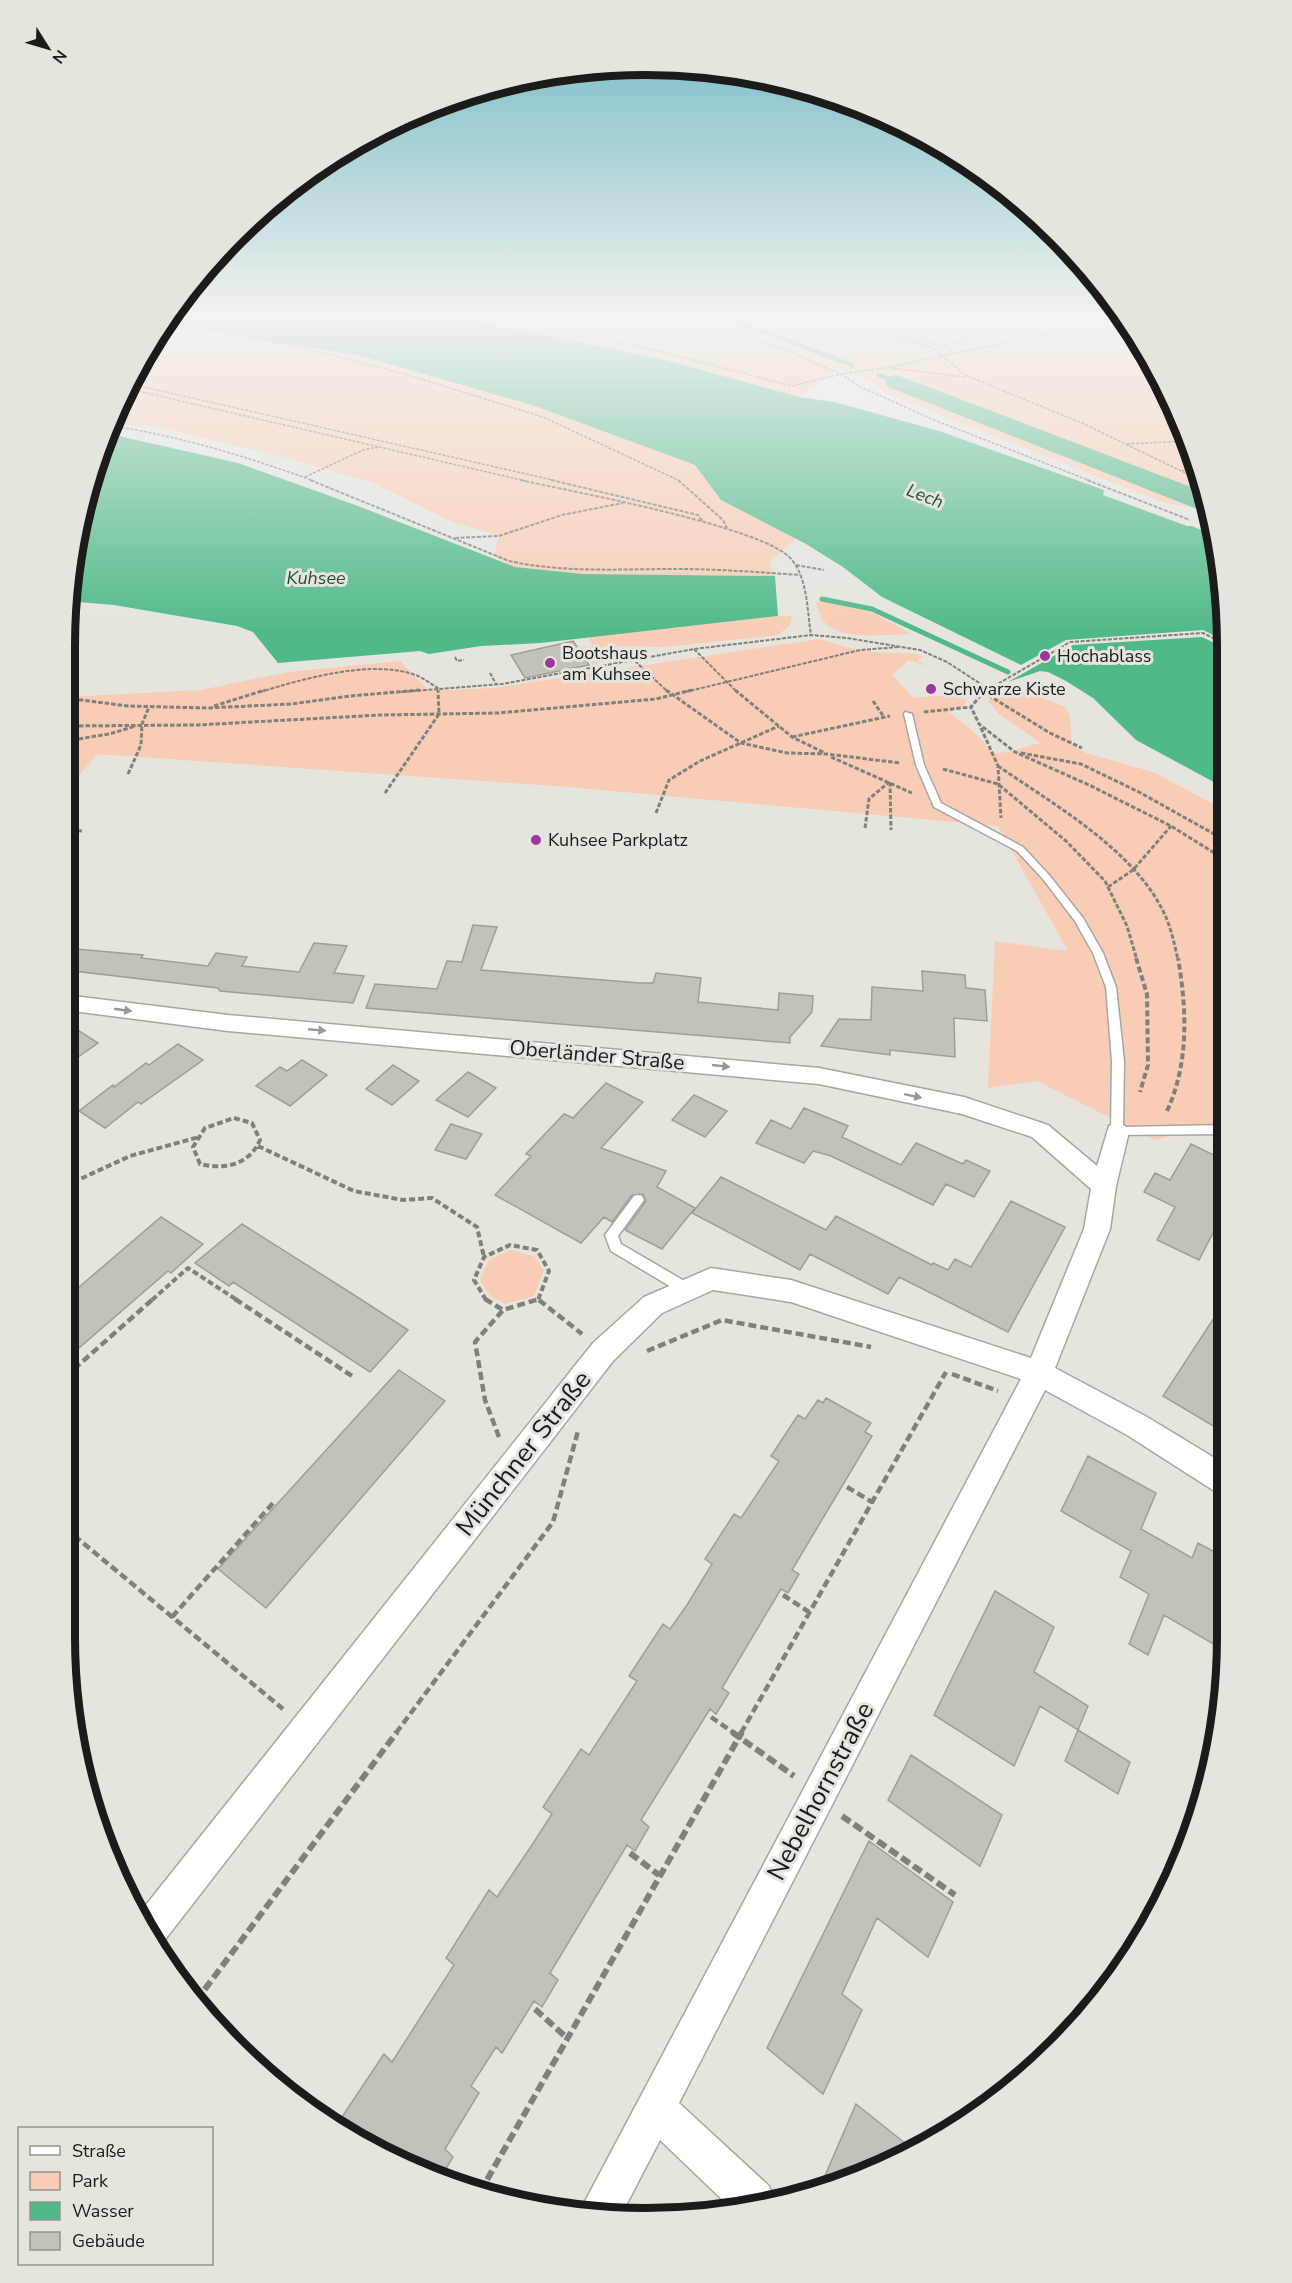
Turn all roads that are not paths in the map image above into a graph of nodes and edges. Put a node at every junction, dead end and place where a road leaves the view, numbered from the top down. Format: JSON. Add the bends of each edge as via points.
{"nodes":[{"id":1,"x":908,"y":714,"type":"road end"},
{"id":2,"x":75,"y":1003,"type":"edge"},
{"id":3,"x":1217,"y":1130,"type":"edge"},
{"id":4,"x":1117,"y":1132,"type":"junction"},
{"id":5,"x":1104,"y":1186,"type":"junction"},
{"id":6,"x":638,"y":1200,"type":"dead end"},
{"id":7,"x":688,"y":1290,"type":"junction"},
{"id":8,"x":1031,"y":1387,"type":"junction"},
{"id":9,"x":1217,"y":1476,"type":"edge"},
{"id":10,"x":153,"y":1925,"type":"edge"},
{"id":11,"x":655,"y":2108,"type":"junction"},
{"id":12,"x":751,"y":2198,"type":"edge"},
{"id":13,"x":603,"y":2206,"type":"edge"}],
"edges":[{"from":1,"to":4,"type":"lane","via":[[920,765],[937,805],[1020,849],[1079,920],[1098,953],[1111,987],[1118,1061]]},
{"from":2,"to":5,"type":"street","name":"Oberländer Straße","one_way":true,"via":[[228,1023],[819,1076],[963,1106],[1040,1131]]},
{"from":3,"to":4,"type":"lane"},
{"from":4,"to":5,"type":"street"},
{"from":5,"to":8,"type":"street","via":[[1097,1229]]},
{"from":6,"to":7,"type":"lane","via":[[611,1234],[616,1246]]},
{"from":7,"to":8,"type":"street","name":"Münchner Straße","via":[[711,1279],[791,1290]]},
{"from":7,"to":10,"type":"street","name":"Münchner Straße","via":[[653,1305],[603,1352]]},
{"from":8,"to":9,"type":"street","via":[[1137,1426]]},
{"from":8,"to":11,"type":"street","name":"Nebelhornstraße"},
{"from":11,"to":12,"type":"street"},
{"from":11,"to":13,"type":"street","name":"Nebelhornstraße"}]}
